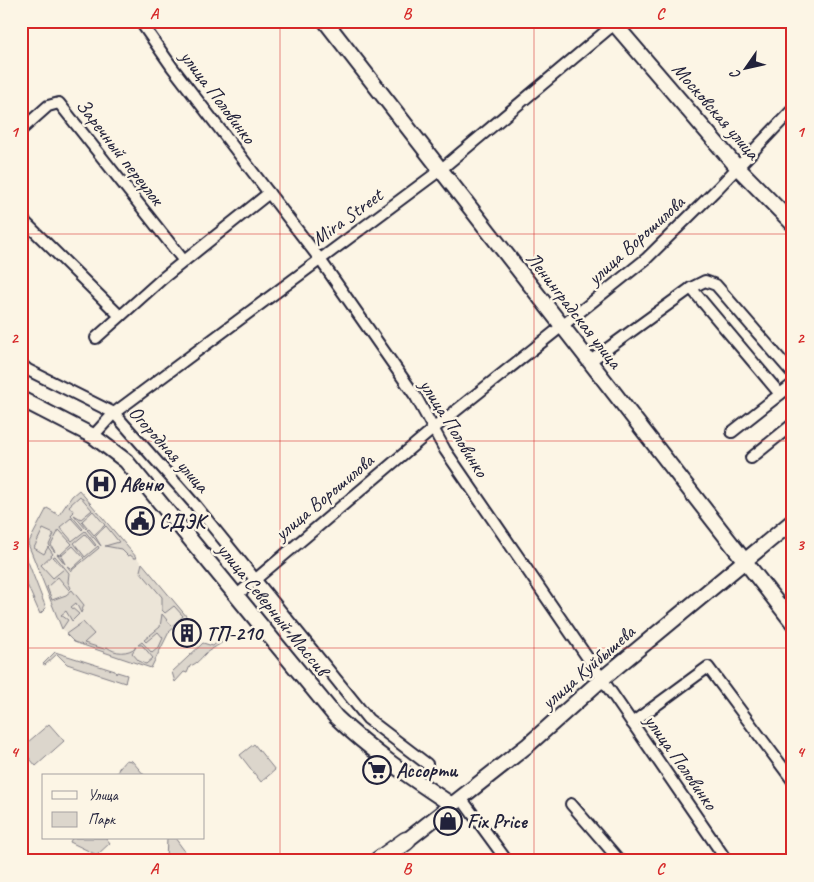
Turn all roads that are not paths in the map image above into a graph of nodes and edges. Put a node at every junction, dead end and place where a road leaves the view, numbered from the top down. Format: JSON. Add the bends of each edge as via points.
{"nodes":[{"id":1,"x":140,"y":21,"type":"edge"},
{"id":2,"x":325,"y":21,"type":"edge"},
{"id":3,"x":615,"y":22,"type":"edge"},
{"id":4,"x":793,"y":109,"type":"edge"},
{"id":5,"x":21,"y":130,"type":"edge"},
{"id":6,"x":737,"y":167,"type":"junction"},
{"id":7,"x":439,"y":171,"type":"junction"},
{"id":8,"x":269,"y":193,"type":"junction"},
{"id":9,"x":21,"y":218,"type":"edge"},
{"id":10,"x":793,"y":224,"type":"edge"},
{"id":11,"x":319,"y":258,"type":"junction"},
{"id":12,"x":184,"y":261,"type":"junction"},
{"id":13,"x":691,"y":288,"type":"junction"},
{"id":14,"x":120,"y":316,"type":"junction"},
{"id":15,"x":561,"y":325,"type":"junction"},
{"id":16,"x":96,"y":338,"type":"dead end"},
{"id":17,"x":590,"y":362,"type":"junction"},
{"id":18,"x":21,"y":364,"type":"edge"},
{"id":19,"x":793,"y":374,"type":"edge"},
{"id":20,"x":793,"y":384,"type":"edge"},
{"id":21,"x":780,"y":394,"type":"junction"},
{"id":22,"x":21,"y":398,"type":"edge"},
{"id":23,"x":114,"y":413,"type":"junction"},
{"id":24,"x":793,"y":424,"type":"edge"},
{"id":25,"x":433,"y":429,"type":"junction"},
{"id":26,"x":732,"y":432,"type":"dead end"},
{"id":27,"x":93,"y":436,"type":"junction"},
{"id":28,"x":751,"y":458,"type":"dead end"},
{"id":29,"x":793,"y":521,"type":"edge"},
{"id":30,"x":744,"y":562,"type":"junction"},
{"id":31,"x":254,"y":580,"type":"junction"},
{"id":32,"x":237,"y":595,"type":"junction"},
{"id":33,"x":793,"y":623,"type":"edge"},
{"id":34,"x":602,"y":679,"type":"junction"},
{"id":35,"x":632,"y":723,"type":"junction"},
{"id":36,"x":427,"y":764,"type":"dead end"},
{"id":37,"x":793,"y":781,"type":"edge"},
{"id":38,"x":457,"y":801,"type":"junction"},
{"id":39,"x":571,"y":804,"type":"dead end"},
{"id":40,"x":406,"y":841,"type":"junction"},
{"id":41,"x":378,"y":861,"type":"edge"},
{"id":42,"x":382,"y":861,"type":"edge"},
{"id":43,"x":507,"y":861,"type":"edge"},
{"id":44,"x":620,"y":861,"type":"edge"},
{"id":45,"x":727,"y":861,"type":"edge"}],
"edges":[{"from":1,"to":8,"type":"street","name":"улица Половинко"},
{"from":2,"to":7,"type":"street","name":"Ленинградская улица"},
{"from":3,"to":6,"type":"street","name":"Московская улица"},
{"from":3,"to":7,"type":"street","name":"Mira Street"},
{"from":4,"to":6,"type":"street","name":"улица Ворошилова"},
{"from":5,"to":12,"type":"street","name":"Заречный переулок","via":[[48,106],[59,103]]},
{"from":6,"to":10,"type":"street","name":"Московская улица"},
{"from":6,"to":15,"type":"street","name":"улица Ворошилова","via":[[646,259]]},
{"from":7,"to":11,"type":"street","name":"Mira Street"},
{"from":7,"to":15,"type":"street","name":"Ленинградская улица"},
{"from":8,"to":11,"type":"street","name":"улица Половинко"},
{"from":8,"to":12,"type":"street"},
{"from":9,"to":14,"type":"street"},
{"from":11,"to":23,"type":"street","name":"Mira Street"},
{"from":11,"to":25,"type":"street","name":"улица Половинко","via":[[416,397]]},
{"from":12,"to":14,"type":"street"},
{"from":13,"to":17,"type":"street"},
{"from":13,"to":19,"type":"street","via":[[704,281],[716,285]]},
{"from":13,"to":21,"type":"street"},
{"from":14,"to":16,"type":"street"},
{"from":15,"to":17,"type":"street","name":"Ленинградская улица"},
{"from":15,"to":25,"type":"street","name":"улица Ворошилова"},
{"from":17,"to":30,"type":"street","name":"Ленинградская улица"},
{"from":18,"to":23,"type":"street","name":"Огородная улица"},
{"from":20,"to":21,"type":"street"},
{"from":21,"to":26,"type":"street"},
{"from":22,"to":27,"type":"street","name":"улица Северный Массив"},
{"from":23,"to":27,"type":"street","name":"Mira Street"},
{"from":23,"to":31,"type":"street","name":"Огородная улица","via":[[196,506]]},
{"from":24,"to":28,"type":"street"},
{"from":25,"to":31,"type":"street","name":"улица Ворошилова"},
{"from":25,"to":34,"type":"street","name":"улица Половинко"},
{"from":27,"to":32,"type":"street","name":"улица Северный Массив","via":[[126,461]]},
{"from":29,"to":30,"type":"street","name":"улица Куйбышева"},
{"from":30,"to":33,"type":"street","name":"Ленинградская улица"},
{"from":30,"to":34,"type":"street","name":"улица Куйбышева"},
{"from":31,"to":32,"type":"street","name":"улица Ворошилова"},
{"from":31,"to":36,"type":"street","name":"Огородная улица","via":[[368,719]]},
{"from":32,"to":38,"type":"street","name":"улица Северный Массив","via":[[317,696],[354,735],[408,776]]},
{"from":34,"to":35,"type":"street","name":"улица Половинко"},
{"from":34,"to":38,"type":"street","name":"улица Куйбышева","via":[[528,745]]},
{"from":35,"to":37,"type":"street","via":[[708,667]]},
{"from":35,"to":45,"type":"street","name":"улица Половинко"},
{"from":38,"to":40,"type":"street","name":"улица Куйбышева"},
{"from":38,"to":43,"type":"street"},
{"from":39,"to":44,"type":"street"},
{"from":40,"to":41,"type":"highway"},
{"from":40,"to":42,"type":"highway"}]}
